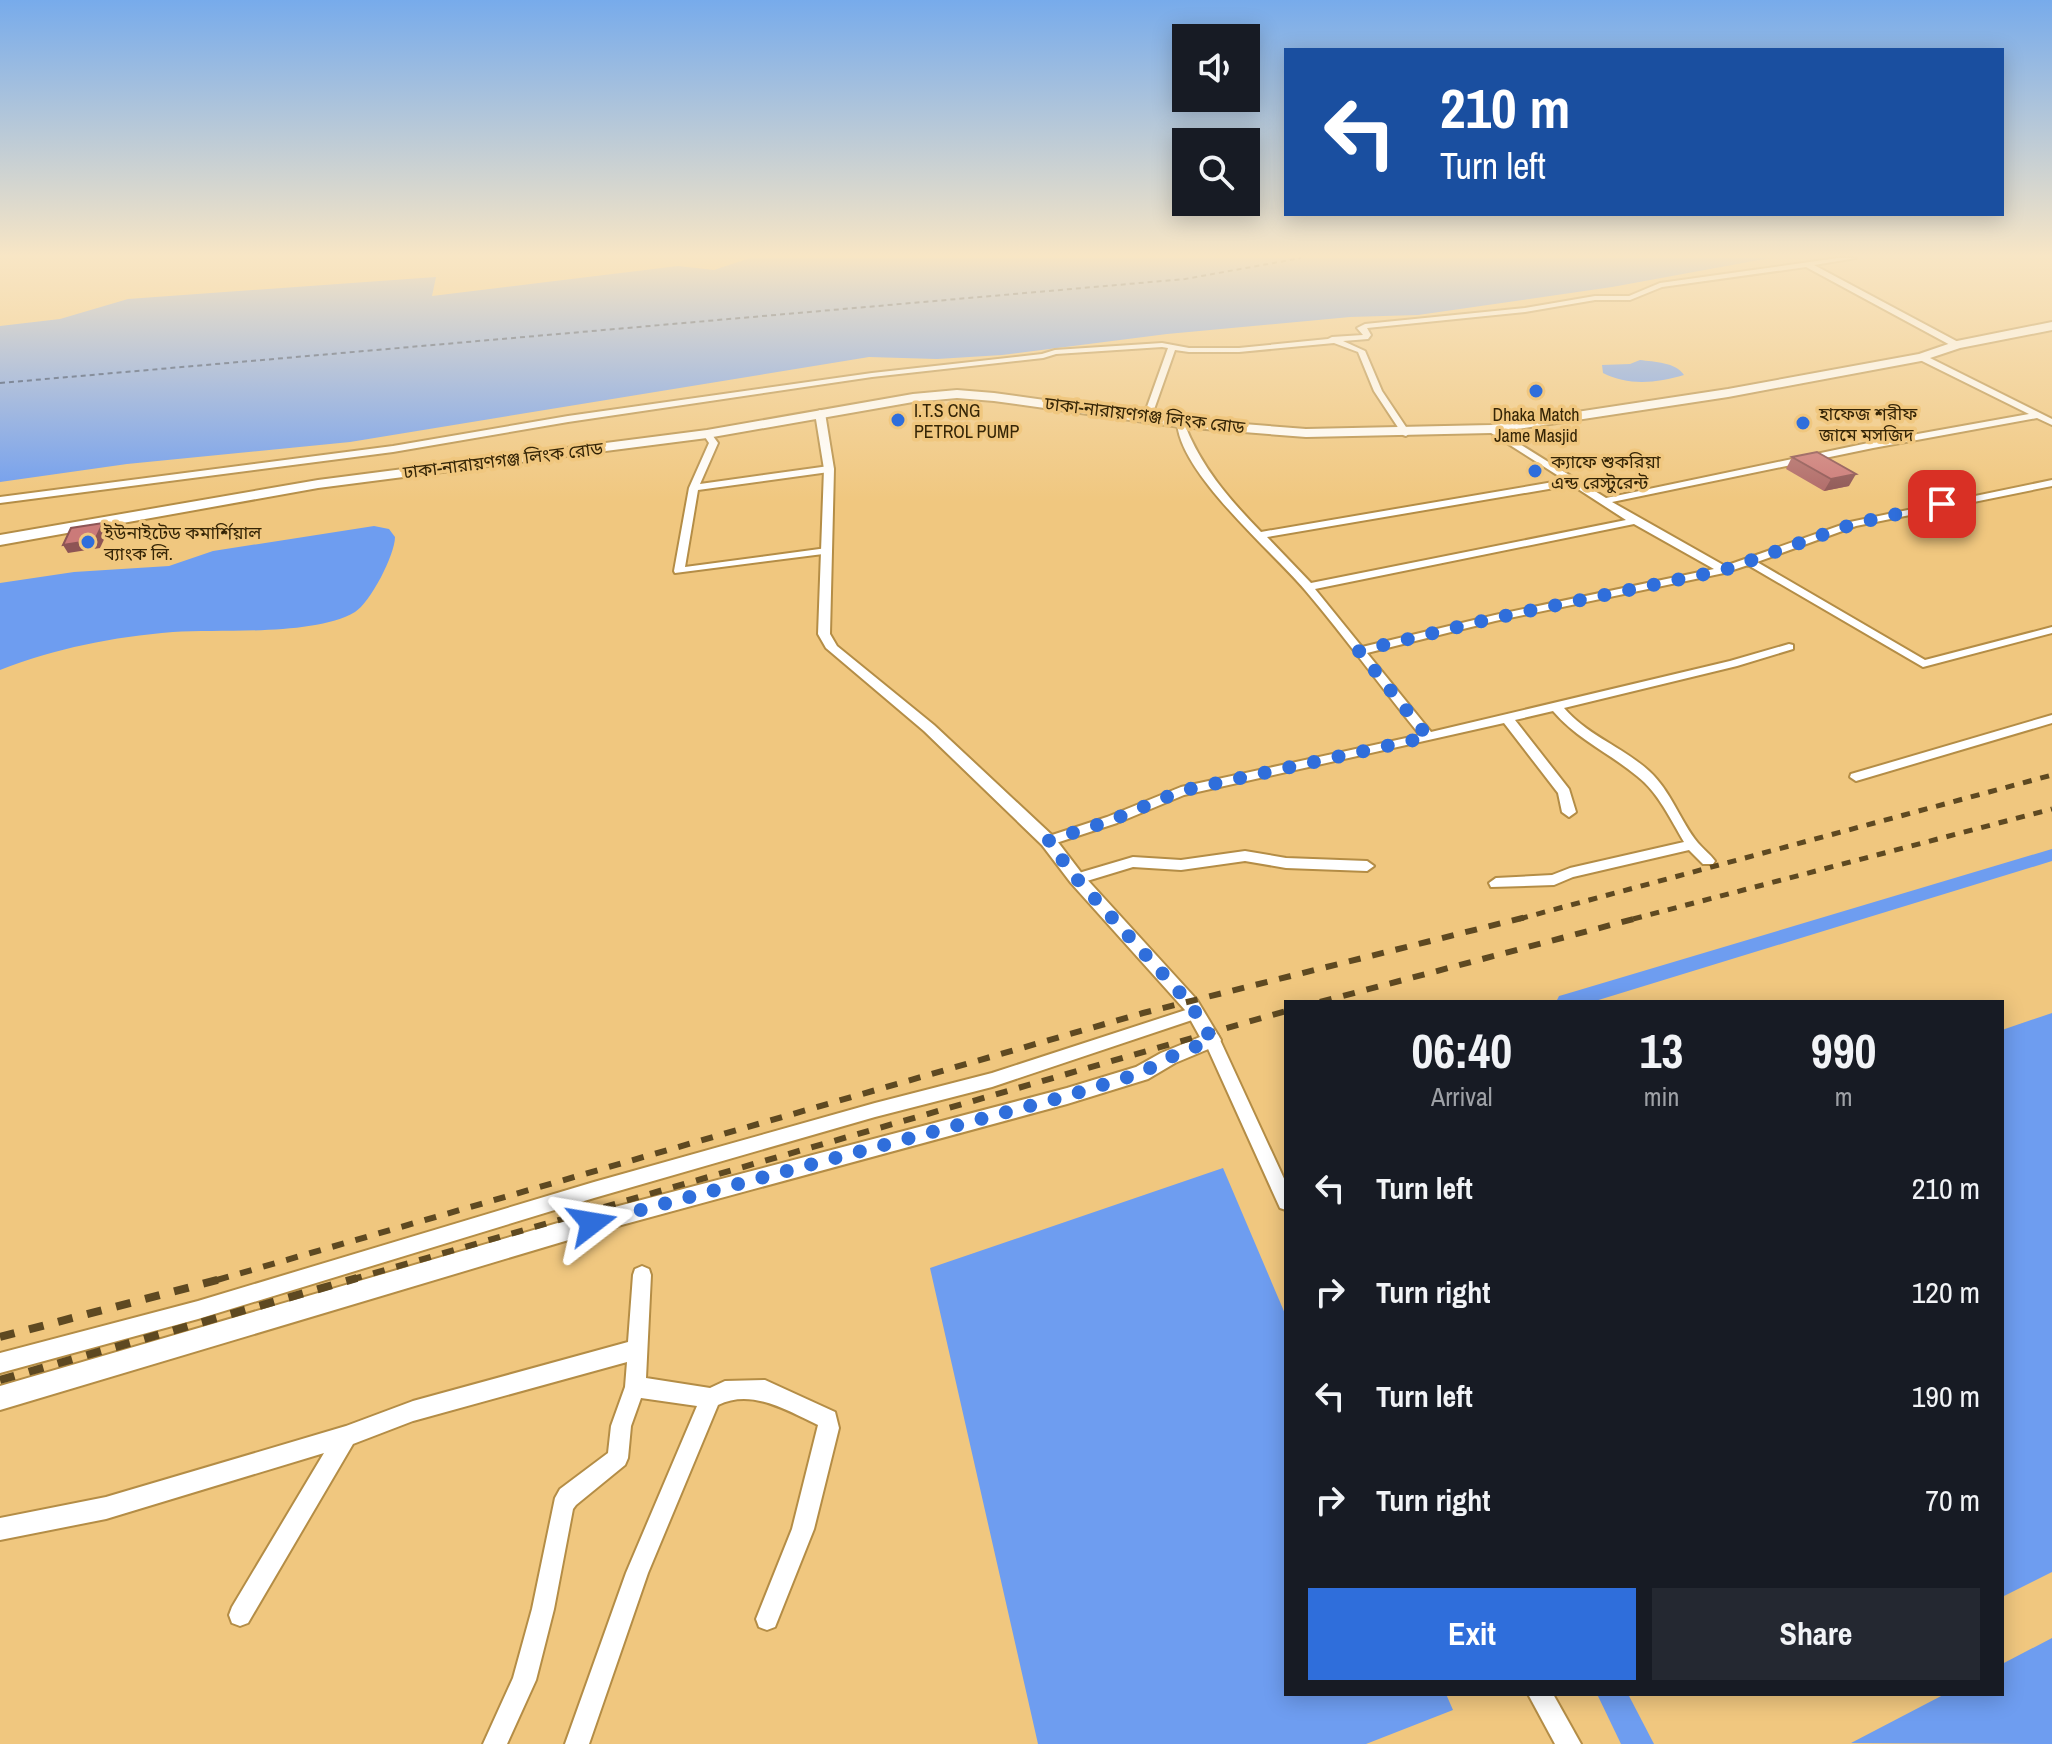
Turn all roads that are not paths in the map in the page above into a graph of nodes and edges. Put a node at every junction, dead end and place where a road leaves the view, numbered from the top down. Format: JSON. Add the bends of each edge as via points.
{"nodes":[{"id":1,"x":1345,"y":339,"type":"edge"},
{"id":2,"x":1947,"y":339,"type":"edge"},
{"id":3,"x":1985,"y":339,"type":"edge"},
{"id":4,"x":1332,"y":341,"type":"junction"},
{"id":5,"x":1957,"y":345,"type":"junction"},
{"id":6,"x":1172,"y":347,"type":"junction"},
{"id":7,"x":1921,"y":357,"type":"junction"},
{"id":8,"x":820,"y":413,"type":"junction"},
{"id":9,"x":2038,"y":415,"type":"junction"},
{"id":10,"x":1147,"y":418,"type":"junction"},
{"id":11,"x":2052,"y":422,"type":"edge"},
{"id":12,"x":1180,"y":423,"type":"junction"},
{"id":13,"x":1491,"y":429,"type":"junction"},
{"id":14,"x":1406,"y":433,"type":"junction"},
{"id":15,"x":707,"y":434,"type":"junction"},
{"id":16,"x":829,"y":469,"type":"junction"},
{"id":17,"x":1573,"y":482,"type":"junction"},
{"id":18,"x":2052,"y":483,"type":"edge"},
{"id":19,"x":694,"y":488,"type":"junction"},
{"id":20,"x":0,"y":500,"type":"edge"},
{"id":21,"x":1605,"y":501,"type":"junction"},
{"id":22,"x":1635,"y":521,"type":"junction"},
{"id":23,"x":1259,"y":535,"type":"junction"},
{"id":24,"x":0,"y":540,"type":"edge"},
{"id":25,"x":827,"y":551,"type":"junction"},
{"id":26,"x":1748,"y":561,"type":"junction"},
{"id":27,"x":1724,"y":570,"type":"junction"},
{"id":28,"x":1309,"y":587,"type":"junction"},
{"id":29,"x":2052,"y":630,"type":"edge"},
{"id":30,"x":1789,"y":647,"type":"dead end"},
{"id":31,"x":1359,"y":651,"type":"junction"},
{"id":32,"x":1556,"y":706,"type":"junction"},
{"id":33,"x":1507,"y":718,"type":"junction"},
{"id":34,"x":2052,"y":719,"type":"edge"},
{"id":35,"x":1428,"y":737,"type":"junction"},
{"id":36,"x":1856,"y":777,"type":"dead end"},
{"id":37,"x":1569,"y":812,"type":"dead end"},
{"id":38,"x":1048,"y":841,"type":"junction"},
{"id":39,"x":1692,"y":845,"type":"junction"},
{"id":40,"x":1708,"y":861,"type":"dead end"},
{"id":41,"x":1367,"y":866,"type":"dead end"},
{"id":42,"x":1077,"y":879,"type":"junction"},
{"id":43,"x":1496,"y":883,"type":"dead end"},
{"id":44,"x":1195,"y":1013,"type":"junction"},
{"id":45,"x":1212,"y":1040,"type":"junction"},
{"id":46,"x":1284,"y":1198,"type":"edge"},
{"id":47,"x":642,"y":1275,"type":"dead end"},
{"id":48,"x":638,"y":1349,"type":"junction"},
{"id":49,"x":0,"y":1363,"type":"edge"},
{"id":50,"x":635,"y":1387,"type":"junction"},
{"id":51,"x":0,"y":1398,"type":"edge"},
{"id":52,"x":711,"y":1398,"type":"junction"},
{"id":53,"x":346,"y":1436,"type":"junction"},
{"id":54,"x":0,"y":1529,"type":"edge"},
{"id":55,"x":240,"y":1615,"type":"dead end"},
{"id":56,"x":767,"y":1619,"type":"dead end"},
{"id":57,"x":1541,"y":1696,"type":"edge"},
{"id":58,"x":495,"y":1744,"type":"edge"},
{"id":59,"x":577,"y":1744,"type":"edge"},
{"id":60,"x":1569,"y":1744,"type":"edge"}],
"edges":[{"from":1,"to":4,"type":"street"},
{"from":2,"to":5,"type":"street"},
{"from":3,"to":5,"type":"highway","name":"ঢাকা-নারায়ণগঞ্জ লিংক রোড"},
{"from":4,"to":6,"type":"street","via":[[1239,350]]},
{"from":4,"to":14,"type":"street","via":[[1361,351],[1378,391]]},
{"from":5,"to":7,"type":"highway","name":"ঢাকা-নারায়ণগঞ্জ লিংক রোড"},
{"from":6,"to":10,"type":"street"},
{"from":6,"to":20,"type":"street","via":[[1055,352],[872,375],[393,449]]},
{"from":7,"to":9,"type":"street"},
{"from":7,"to":13,"type":"highway","name":"ঢাকা-নারায়ণগঞ্জ লিংক রোড"},
{"from":8,"to":10,"type":"highway","name":"ঢাকা-নারায়ণগঞ্জ লিংক রোড","via":[[957,394]]},
{"from":8,"to":15,"type":"highway","name":"ঢাকা-নারায়ণগঞ্জ লিংক রোড"},
{"from":8,"to":16,"type":"street"},
{"from":9,"to":11,"type":"street"},
{"from":9,"to":21,"type":"street"},
{"from":10,"to":12,"type":"highway","name":"ঢাকা-নারায়ণগঞ্জ লিংক রোড"},
{"from":12,"to":14,"type":"highway","name":"ঢাকা-নারায়ণগঞ্জ লিংক রোড","via":[[1306,433]]},
{"from":12,"to":23,"type":"street","via":[[1202,470]]},
{"from":13,"to":14,"type":"highway","name":"ঢাকা-নারায়ণগঞ্জ লিংক রোড"},
{"from":13,"to":17,"type":"street"},
{"from":15,"to":19,"type":"street","via":[[714,443]]},
{"from":15,"to":24,"type":"highway","name":"ঢাকা-নারায়ণগঞ্জ লিংক রোড","via":[[318,484]]},
{"from":16,"to":19,"type":"street"},
{"from":16,"to":25,"type":"street"},
{"from":17,"to":21,"type":"street"},
{"from":17,"to":23,"type":"street"},
{"from":18,"to":26,"type":"street","via":[[1853,524]]},
{"from":19,"to":25,"type":"street","via":[[679,571]]},
{"from":21,"to":22,"type":"street"},
{"from":22,"to":27,"type":"street"},
{"from":22,"to":28,"type":"street"},
{"from":23,"to":28,"type":"street"},
{"from":25,"to":38,"type":"street","via":[[824,634],[832,648],[929,728]]},
{"from":26,"to":27,"type":"street"},
{"from":26,"to":29,"type":"street","via":[[1923,664]]},
{"from":27,"to":31,"type":"street"},
{"from":28,"to":31,"type":"street"},
{"from":30,"to":32,"type":"street"},
{"from":31,"to":35,"type":"street"},
{"from":32,"to":33,"type":"street"},
{"from":32,"to":39,"type":"street","via":[[1573,726],[1644,774]]},
{"from":33,"to":35,"type":"street"},
{"from":33,"to":37,"type":"street","via":[[1564,792]]},
{"from":34,"to":36,"type":"street"},
{"from":35,"to":38,"type":"street","via":[[1181,791]]},
{"from":38,"to":42,"type":"street"},
{"from":39,"to":40,"type":"street"},
{"from":39,"to":43,"type":"street","via":[[1554,880]]},
{"from":41,"to":42,"type":"street","via":[[1245,856],[1181,865],[1133,862]]},
{"from":42,"to":44,"type":"street"},
{"from":44,"to":45,"type":"street"},
{"from":44,"to":49,"type":"street","via":[[992,1080]]},
{"from":45,"to":46,"type":"street"},
{"from":45,"to":51,"type":"street","via":[[1141,1073],[1067,1096],[592,1223]]},
{"from":47,"to":48,"type":"street"},
{"from":48,"to":50,"type":"street"},
{"from":48,"to":53,"type":"street","via":[[413,1411]]},
{"from":50,"to":52,"type":"street"},
{"from":50,"to":58,"type":"street","via":[[621,1426],[618,1458],[563,1506],[524,1680]]},
{"from":52,"to":56,"type":"street","via":[[725,1391],[765,1390],[828,1419],[803,1529]]},
{"from":52,"to":59,"type":"street","via":[[637,1573]]},
{"from":53,"to":54,"type":"street","via":[[106,1508]]},
{"from":53,"to":55,"type":"street"},
{"from":57,"to":60,"type":"street"}]}
